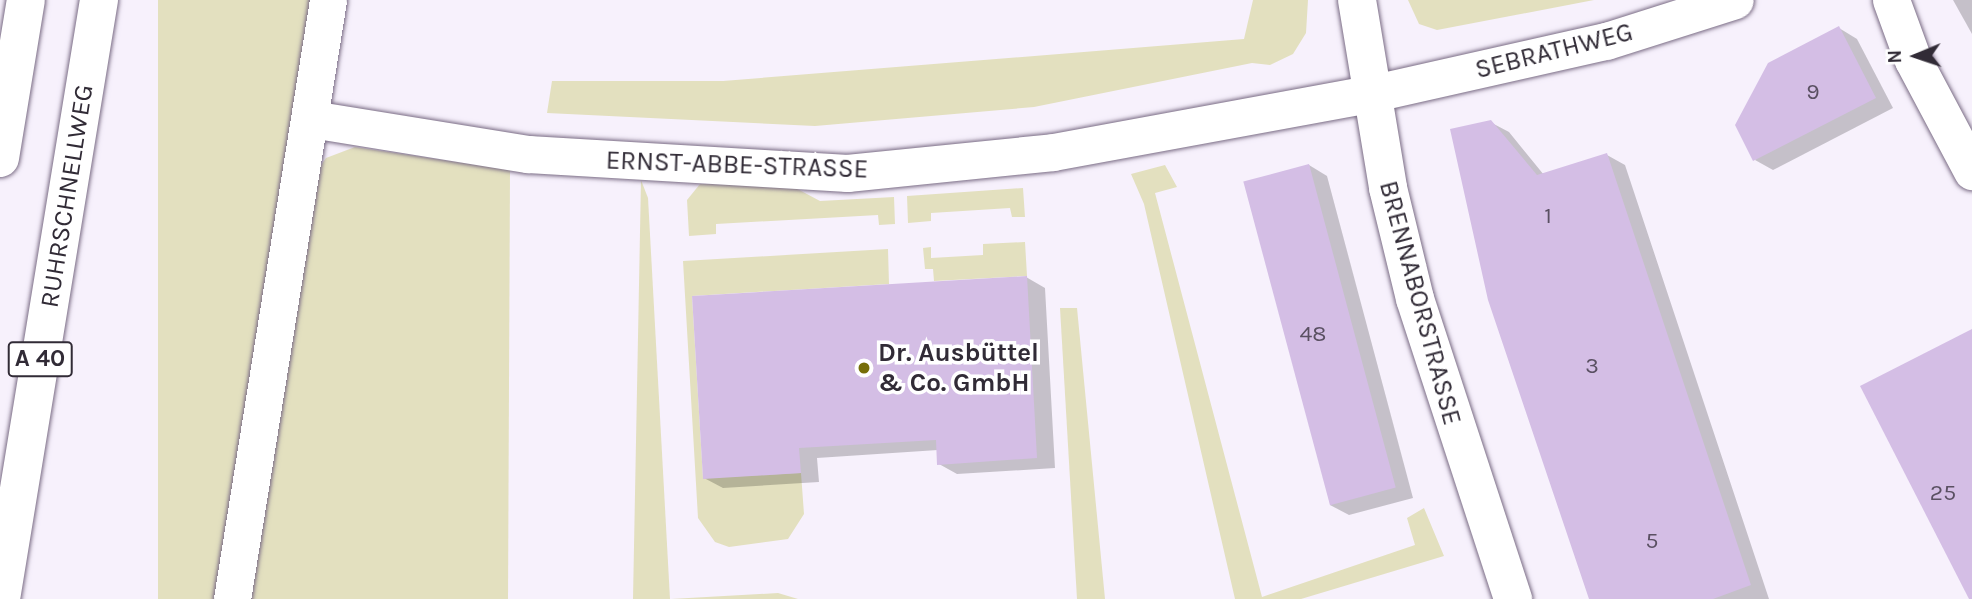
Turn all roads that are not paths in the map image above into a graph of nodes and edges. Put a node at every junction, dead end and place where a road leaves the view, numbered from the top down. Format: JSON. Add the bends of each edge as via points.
{"nodes":[{"id":1,"x":26,"y":0,"type":"edge"},
{"id":2,"x":99,"y":0,"type":"edge"},
{"id":3,"x":328,"y":0,"type":"edge"},
{"id":4,"x":1357,"y":0,"type":"edge"},
{"id":5,"x":1735,"y":0,"type":"edge"},
{"id":6,"x":1891,"y":0,"type":"edge"},
{"id":7,"x":1370,"y":94,"type":"junction"},
{"id":8,"x":311,"y":119,"type":"junction"},
{"id":9,"x":0,"y":158,"type":"edge"},
{"id":10,"x":1972,"y":171,"type":"edge"},
{"id":11,"x":1,"y":599,"type":"edge"},
{"id":12,"x":232,"y":599,"type":"edge"},
{"id":13,"x":1513,"y":599,"type":"edge"}],
"edges":[{"from":1,"to":9,"type":"main road"},
{"from":2,"to":11,"type":"main road","name":"RUHRSCHNELLWEG","number":"A 40"},
{"from":3,"to":8,"type":"street"},
{"from":4,"to":7,"type":"main road","name":"BRENNABORSTRASSE"},
{"from":5,"to":7,"type":"street","name":"SEBRATHWEG","via":[[1606,41]]},
{"from":6,"to":10,"type":"street","via":[[1913,60]]},
{"from":7,"to":8,"type":"street","name":"ERNST-ABBE-STRASSE","via":[[1053,152],[847,173],[527,154]]},
{"from":7,"to":13,"type":"main road","name":"BRENNABORSTRASSE","via":[[1435,370]]},
{"from":8,"to":12,"type":"street"}]}
